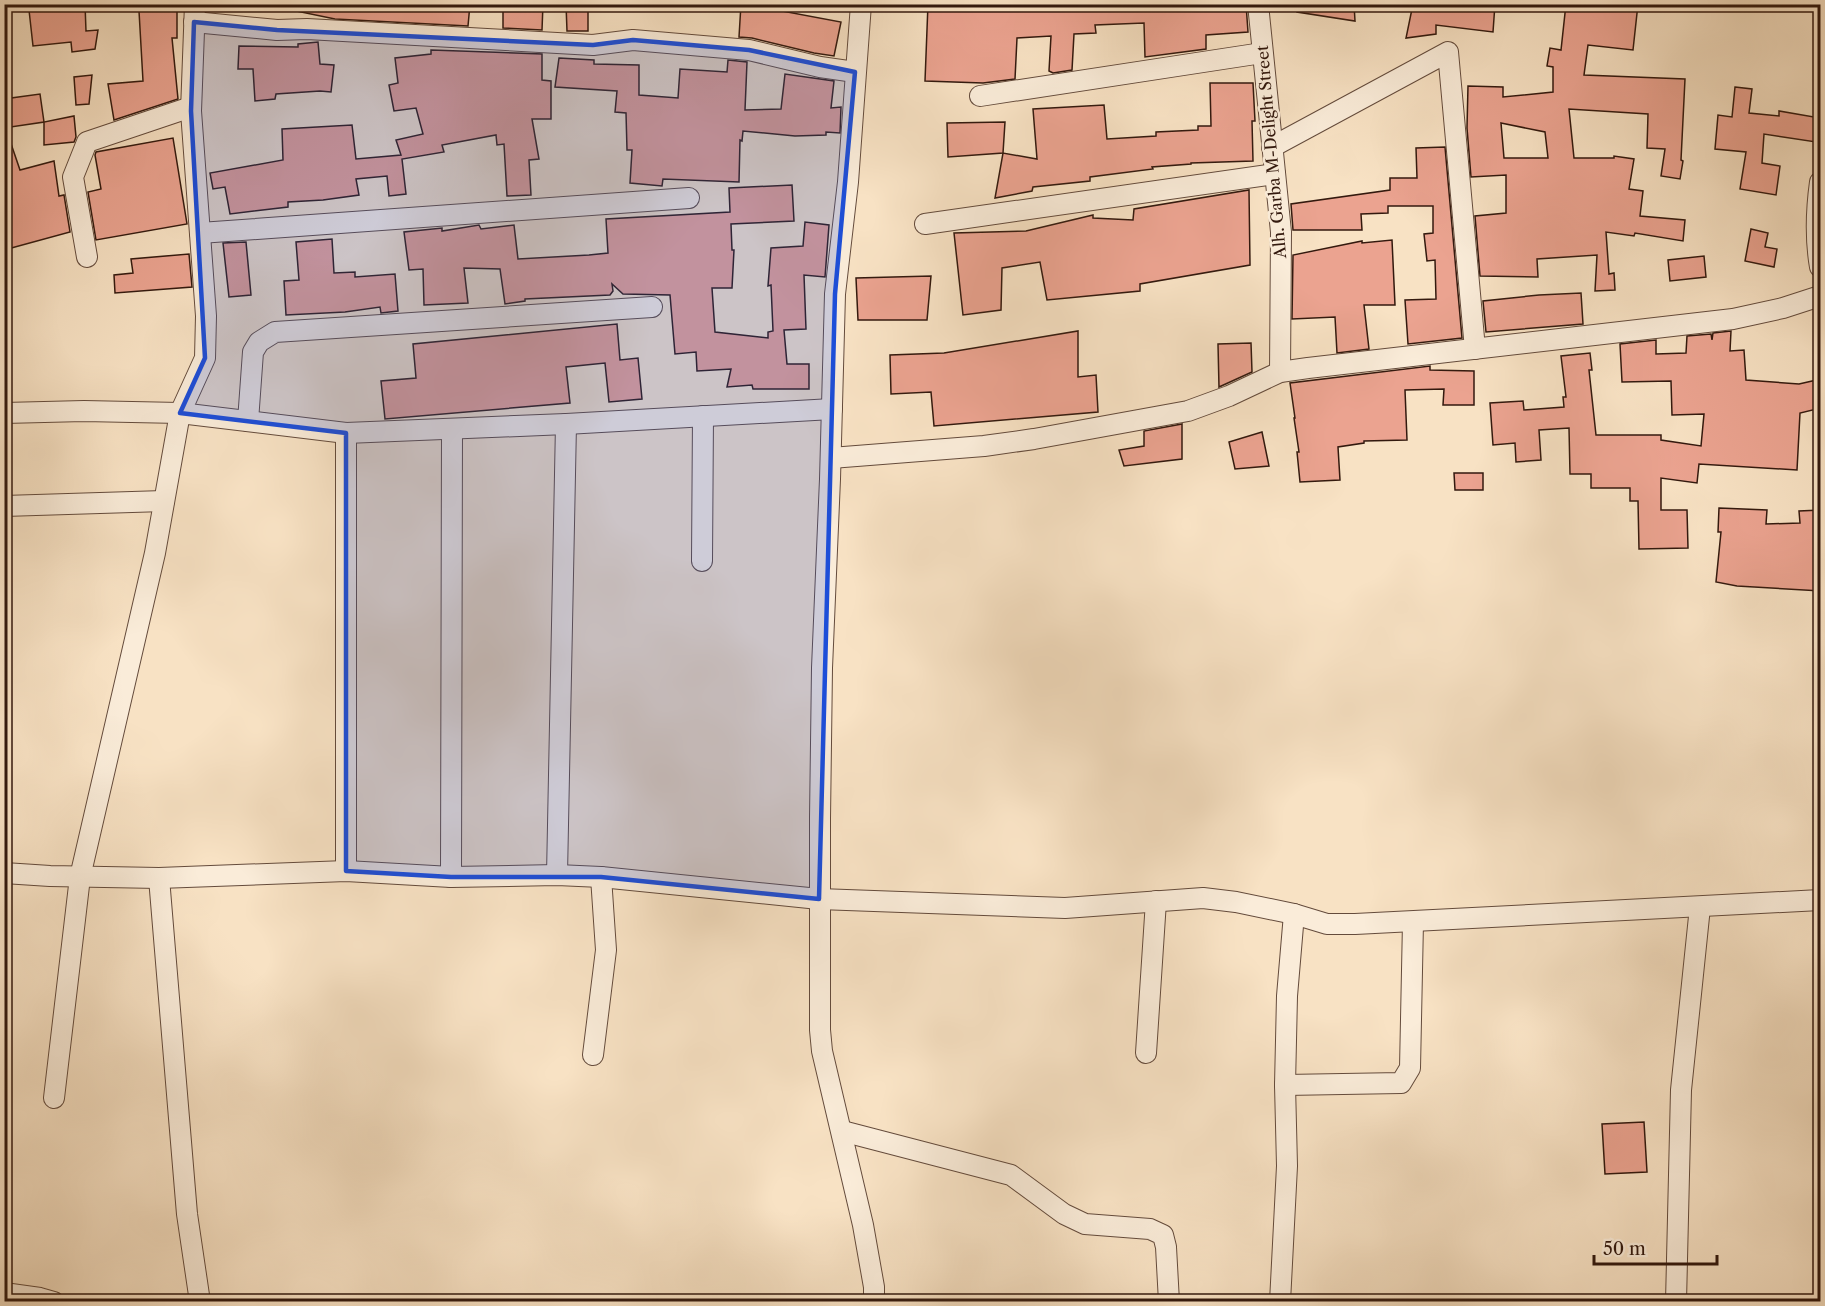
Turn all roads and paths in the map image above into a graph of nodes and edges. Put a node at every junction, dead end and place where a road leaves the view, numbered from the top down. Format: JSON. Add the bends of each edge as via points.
{"nodes":[{"id":1,"x":861,"y":4,"type":"edge"},
{"id":2,"x":1258,"y":4,"type":"edge"},
{"id":3,"x":195,"y":13,"type":"edge"},
{"id":4,"x":1262,"y":53,"type":"junction"},
{"id":5,"x":855,"y":72,"type":"junction"},
{"id":6,"x":980,"y":96,"type":"dead end"},
{"id":7,"x":191,"y":107,"type":"junction"},
{"id":8,"x":1272,"y":147,"type":"junction"},
{"id":9,"x":1275,"y":174,"type":"junction"},
{"id":10,"x":1821,"y":182,"type":"edge"},
{"id":11,"x":688,"y":198,"type":"dead end"},
{"id":12,"x":925,"y":224,"type":"dead end"},
{"id":13,"x":200,"y":233,"type":"junction"},
{"id":14,"x":87,"y":257,"type":"dead end"},
{"id":15,"x":1821,"y":267,"type":"edge"},
{"id":16,"x":1821,"y":296,"type":"edge"},
{"id":17,"x":652,"y":307,"type":"dead end"},
{"id":18,"x":1475,"y":349,"type":"junction"},
{"id":19,"x":1280,"y":372,"type":"junction"},
{"id":20,"x":832,"y":409,"type":"junction"},
{"id":21,"x":4,"y":413,"type":"edge"},
{"id":22,"x":180,"y":413,"type":"junction"},
{"id":23,"x":703,"y":416,"type":"junction"},
{"id":24,"x":248,"y":421,"type":"junction"},
{"id":25,"x":566,"y":424,"type":"junction"},
{"id":26,"x":452,"y":429,"type":"junction"},
{"id":27,"x":346,"y":433,"type":"junction"},
{"id":28,"x":831,"y":459,"type":"junction"},
{"id":29,"x":164,"y":501,"type":"junction"},
{"id":30,"x":4,"y":506,"type":"edge"},
{"id":31,"x":702,"y":561,"type":"dead end"},
{"id":32,"x":345,"y":871,"type":"junction"},
{"id":33,"x":4,"y":873,"type":"edge"},
{"id":34,"x":556,"y":875,"type":"junction"},
{"id":35,"x":80,"y":877,"type":"junction"},
{"id":36,"x":451,"y":877,"type":"junction"},
{"id":37,"x":601,"y":877,"type":"junction"},
{"id":38,"x":159,"y":878,"type":"junction"},
{"id":39,"x":819,"y":899,"type":"junction"},
{"id":40,"x":1821,"y":900,"type":"edge"},
{"id":41,"x":1156,"y":901,"type":"junction"},
{"id":42,"x":1700,"y":907,"type":"junction"},
{"id":43,"x":1294,"y":914,"type":"junction"},
{"id":44,"x":1413,"y":922,"type":"junction"},
{"id":45,"x":1146,"y":1053,"type":"dead end"},
{"id":46,"x":593,"y":1055,"type":"dead end"},
{"id":47,"x":1285,"y":1085,"type":"junction"},
{"id":48,"x":54,"y":1098,"type":"dead end"},
{"id":49,"x":842,"y":1131,"type":"junction"},
{"id":50,"x":4,"y":1293,"type":"edge"},
{"id":51,"x":54,"y":1302,"type":"edge"},
{"id":52,"x":200,"y":1302,"type":"edge"},
{"id":53,"x":874,"y":1302,"type":"edge"},
{"id":54,"x":1169,"y":1302,"type":"edge"},
{"id":55,"x":1280,"y":1302,"type":"edge"},
{"id":56,"x":1676,"y":1302,"type":"edge"}],
"edges":[{"from":1,"to":5,"type":"street"},
{"from":2,"to":4,"type":"street","name":"Alh. Garba M-Delight Street"},
{"from":3,"to":5,"type":"street","via":[[278,30],[593,45],[633,39],[749,50],[820,68]]},
{"from":3,"to":7,"type":"street"},
{"from":4,"to":6,"type":"street"},
{"from":4,"to":8,"type":"street","name":"Alh. Garba M-Delight Street"},
{"from":5,"to":20,"type":"street","via":[[835,294]]},
{"from":7,"to":13,"type":"street"},
{"from":7,"to":14,"type":"street","via":[[87,142],[74,177]]},
{"from":8,"to":9,"type":"street","name":"Alh. Garba M-Delight Street"},
{"from":8,"to":18,"type":"street","via":[[1448,52]]},
{"from":9,"to":12,"type":"street"},
{"from":9,"to":19,"type":"street","name":"Alh. Garba M-Delight Street","via":[[1281,232]]},
{"from":10,"to":15,"type":"street","via":[[1816,228]]},
{"from":11,"to":13,"type":"street"},
{"from":13,"to":22,"type":"street","via":[[205,358]]},
{"from":16,"to":18,"type":"street","via":[[1733,319]]},
{"from":17,"to":24,"type":"street","via":[[275,332],[259,342],[253,352]]},
{"from":18,"to":19,"type":"street"},
{"from":19,"to":28,"type":"street","via":[[1188,411],[984,446]]},
{"from":20,"to":23,"type":"street"},
{"from":20,"to":28,"type":"street"},
{"from":21,"to":22,"type":"street"},
{"from":22,"to":24,"type":"street"},
{"from":22,"to":29,"type":"street"},
{"from":23,"to":25,"type":"street"},
{"from":23,"to":31,"type":"street"},
{"from":24,"to":27,"type":"street"},
{"from":25,"to":26,"type":"street"},
{"from":25,"to":34,"type":"street"},
{"from":26,"to":27,"type":"street"},
{"from":26,"to":36,"type":"street"},
{"from":27,"to":32,"type":"street"},
{"from":28,"to":39,"type":"street","via":[[822,669]]},
{"from":29,"to":30,"type":"street"},
{"from":29,"to":35,"type":"street"},
{"from":32,"to":36,"type":"street"},
{"from":32,"to":38,"type":"street"},
{"from":33,"to":35,"type":"street"},
{"from":34,"to":36,"type":"street"},
{"from":34,"to":37,"type":"street"},
{"from":35,"to":38,"type":"street"},
{"from":35,"to":48,"type":"street"},
{"from":37,"to":39,"type":"street"},
{"from":37,"to":46,"type":"street","via":[[606,950]]},
{"from":38,"to":52,"type":"street","via":[[187,1214]]},
{"from":39,"to":41,"type":"street","via":[[1065,908]]},
{"from":39,"to":49,"type":"street","via":[[822,1051]]},
{"from":40,"to":42,"type":"street"},
{"from":41,"to":43,"type":"street","via":[[1203,898]]},
{"from":41,"to":45,"type":"street"},
{"from":42,"to":44,"type":"street"},
{"from":42,"to":56,"type":"street","via":[[1681,1090]]},
{"from":43,"to":44,"type":"street","via":[[1326,924]]},
{"from":43,"to":47,"type":"street"},
{"from":44,"to":47,"type":"street","via":[[1410,1068],[1401,1083]]},
{"from":47,"to":55,"type":"street","via":[[1287,1166]]},
{"from":49,"to":53,"type":"street","via":[[867,1246]]},
{"from":49,"to":54,"type":"street","via":[[1011,1175],[1064,1214],[1085,1224],[1150,1229],[1163,1235]]},
{"from":50,"to":51,"type":"street"}]}
